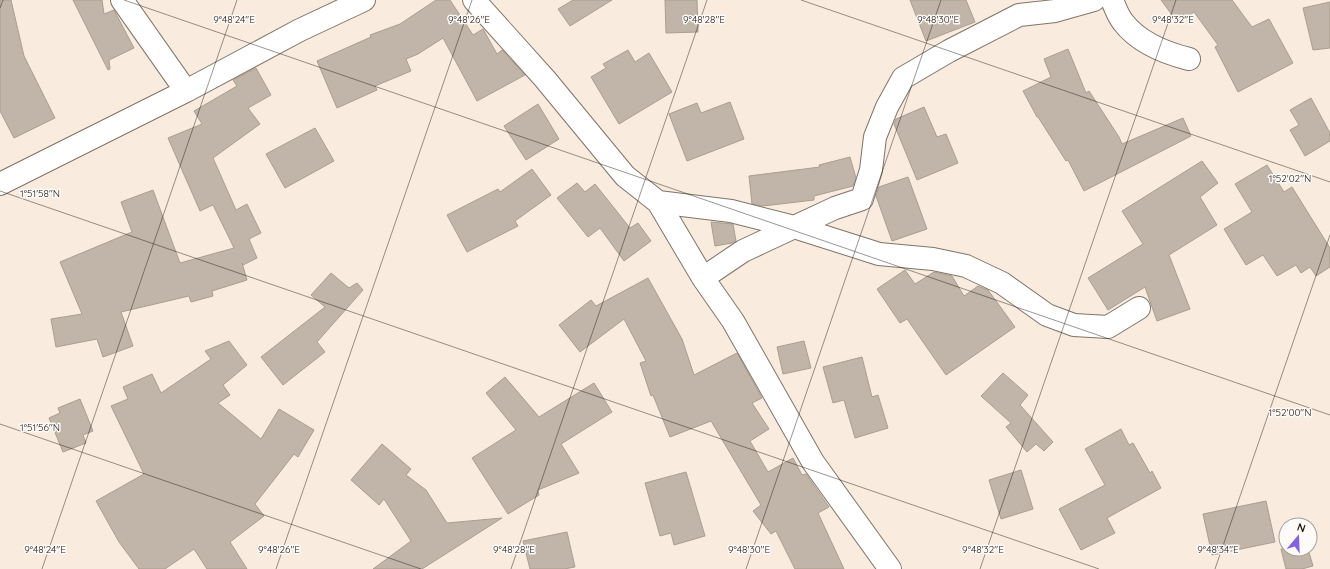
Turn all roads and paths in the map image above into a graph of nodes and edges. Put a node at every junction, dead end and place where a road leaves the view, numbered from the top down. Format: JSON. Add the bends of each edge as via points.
{"nodes":[{"id":1,"x":122,"y":0,"type":"edge"},
{"id":2,"x":364,"y":0,"type":"edge"},
{"id":3,"x":474,"y":0,"type":"edge"},
{"id":4,"x":1094,"y":0,"type":"edge"},
{"id":5,"x":1112,"y":0,"type":"edge"},
{"id":6,"x":1189,"y":59,"type":"dead end"},
{"id":7,"x":186,"y":91,"type":"junction"},
{"id":8,"x":0,"y":184,"type":"edge"},
{"id":9,"x":658,"y":202,"type":"junction"},
{"id":10,"x":794,"y":227,"type":"junction"},
{"id":11,"x":702,"y":278,"type":"junction"},
{"id":12,"x":1139,"y":308,"type":"dead end"},
{"id":13,"x":890,"y":569,"type":"edge"}],
"edges":[{"from":1,"to":7,"type":"street"},
{"from":2,"to":7,"type":"street","via":[[300,30]]},
{"from":3,"to":9,"type":"street","via":[[545,79],[625,176]]},
{"from":4,"to":10,"type":"street","via":[[1055,11],[1019,15],[903,78],[887,107],[875,137],[871,170],[862,199]]},
{"from":5,"to":6,"type":"street","via":[[1122,21],[1135,36],[1170,54]]},
{"from":7,"to":8,"type":"street"},
{"from":9,"to":10,"type":"street","via":[[731,211]]},
{"from":9,"to":11,"type":"street"},
{"from":10,"to":11,"type":"street","via":[[744,251]]},
{"from":10,"to":12,"type":"street","via":[[879,254],[933,259],[966,266],[1002,283],[1047,314],[1074,325],[1108,327]]},
{"from":11,"to":13,"type":"street","via":[[733,321],[813,462]]}]}
